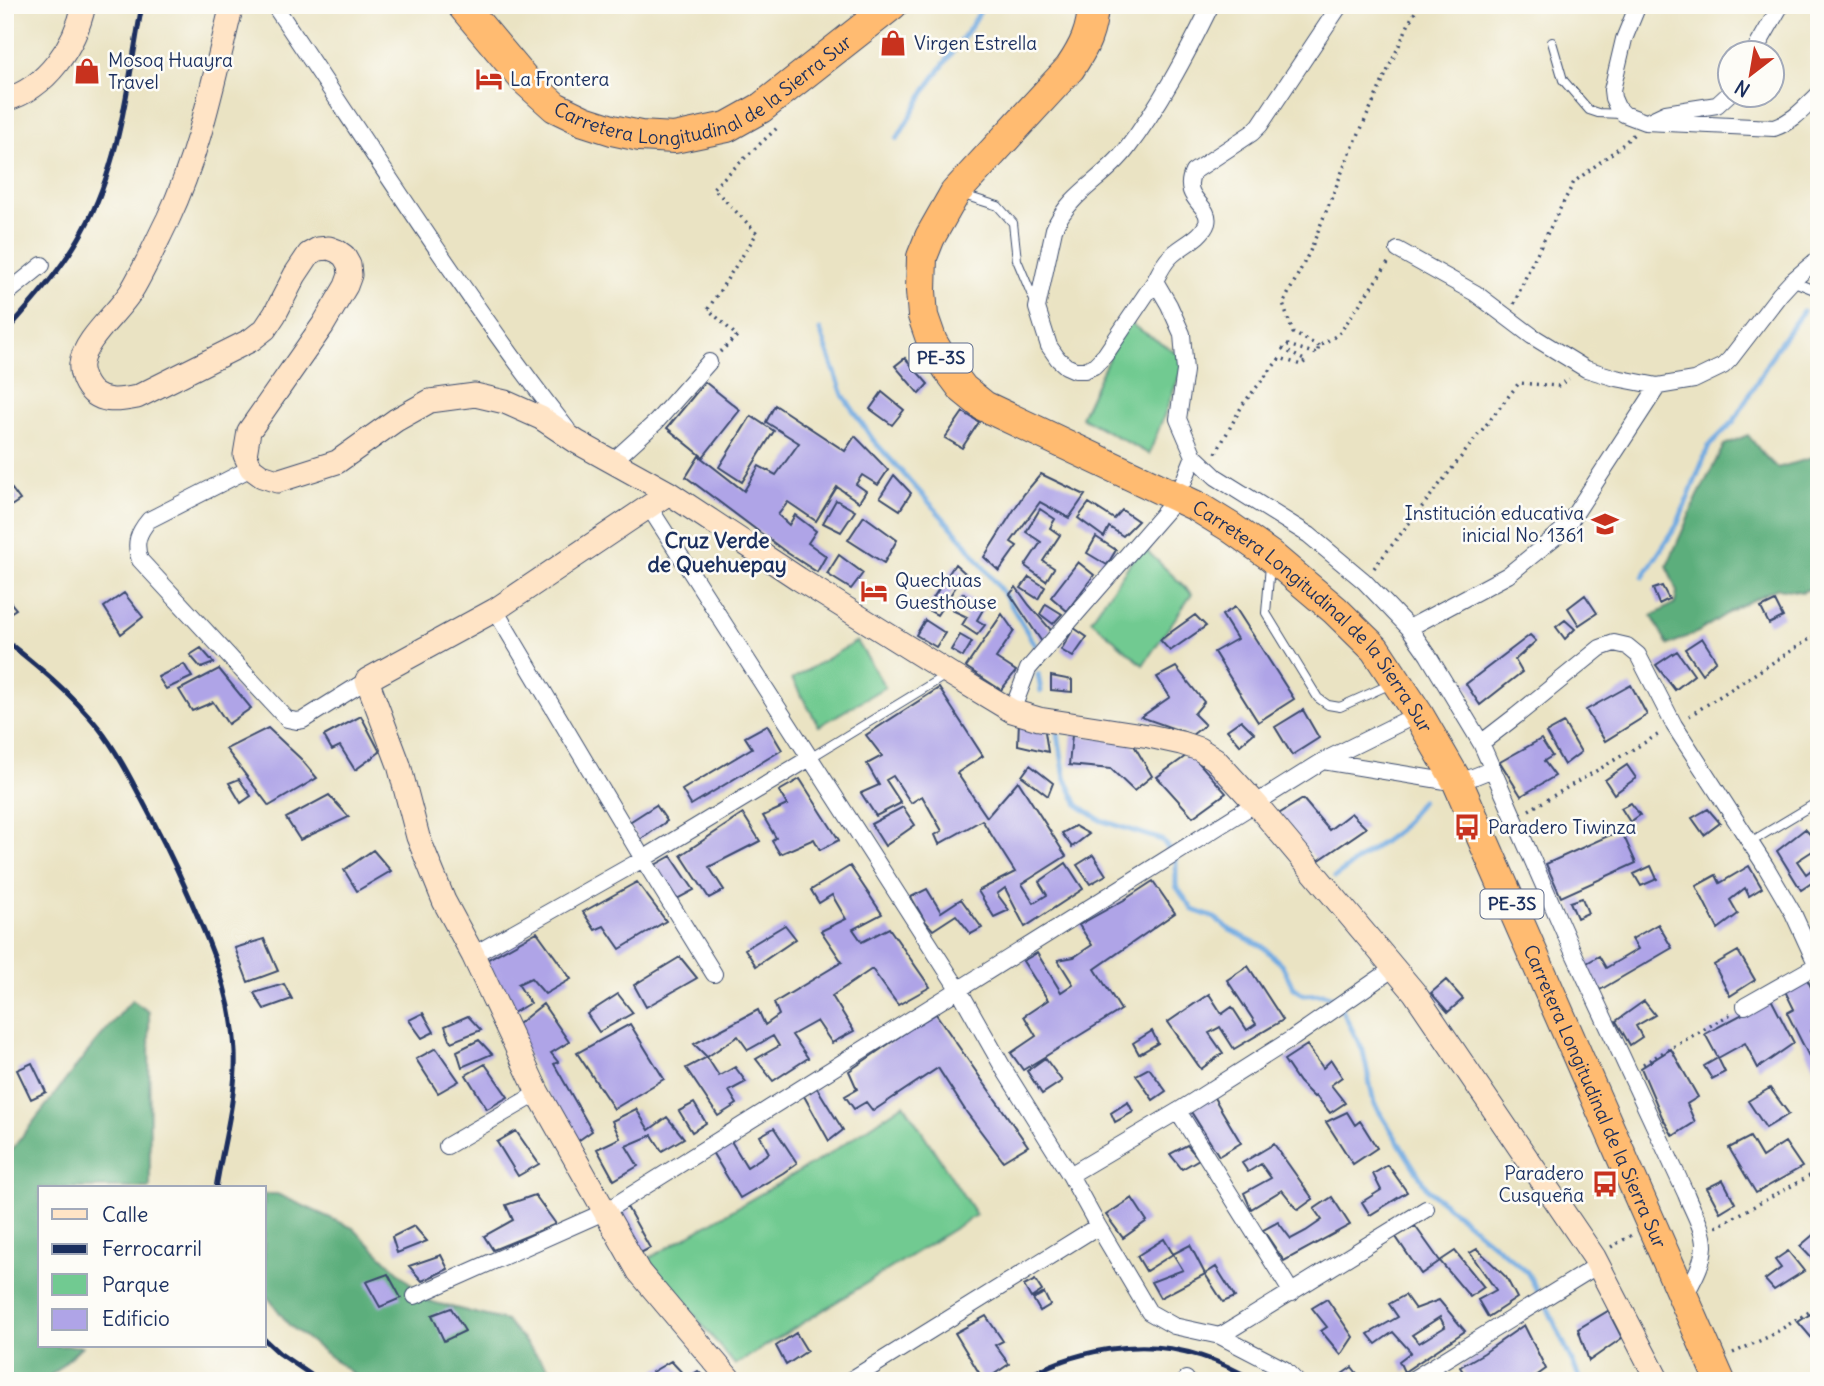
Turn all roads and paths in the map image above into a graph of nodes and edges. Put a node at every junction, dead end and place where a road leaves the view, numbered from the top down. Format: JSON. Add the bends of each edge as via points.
{"nodes":[{"id":1,"x":83,"y":5,"type":"edge"},
{"id":2,"x":232,"y":5,"type":"edge"},
{"id":3,"x":274,"y":5,"type":"edge"},
{"id":4,"x":462,"y":5,"type":"edge"},
{"id":5,"x":892,"y":5,"type":"edge"},
{"id":6,"x":1093,"y":5,"type":"edge"},
{"id":7,"x":1211,"y":5,"type":"edge"},
{"id":8,"x":1340,"y":5,"type":"edge"},
{"id":9,"x":1419,"y":5,"type":"edge"},
{"id":10,"x":1637,"y":5,"type":"edge"},
{"id":11,"x":1781,"y":5,"type":"edge"},
{"id":12,"x":1762,"y":38,"type":"edge"},
{"id":13,"x":1552,"y":42,"type":"dead end"},
{"id":14,"x":1819,"y":94,"type":"edge"},
{"id":15,"x":5,"y":100,"type":"edge"},
{"id":16,"x":1716,"y":105,"type":"edge"},
{"id":17,"x":1624,"y":114,"type":"junction"},
{"id":18,"x":1645,"y":122,"type":"junction"},
{"id":19,"x":779,"y":127,"type":"dead end"},
{"id":20,"x":955,"y":193,"type":"junction"},
{"id":21,"x":1398,"y":250,"type":"joint"},
{"id":22,"x":1819,"y":258,"type":"edge"},
{"id":23,"x":42,"y":265,"type":"dead end"},
{"id":24,"x":1792,"y":281,"type":"junction"},
{"id":25,"x":1155,"y":282,"type":"junction"},
{"id":26,"x":1819,"y":292,"type":"edge"},
{"id":27,"x":5,"y":295,"type":"edge"},
{"id":28,"x":1037,"y":308,"type":"junction"},
{"id":29,"x":1508,"y":318,"type":"junction"},
{"id":30,"x":1319,"y":346,"type":"junction"},
{"id":31,"x":709,"y":362,"type":"joint"},
{"id":32,"x":1586,"y":369,"type":"junction"},
{"id":33,"x":1658,"y":386,"type":"junction"},
{"id":34,"x":578,"y":442,"type":"junction"},
{"id":35,"x":1194,"y":456,"type":"junction"},
{"id":36,"x":612,"y":462,"type":"junction"},
{"id":37,"x":251,"y":468,"type":"junction"},
{"id":38,"x":1207,"y":468,"type":"junction"},
{"id":39,"x":669,"y":493,"type":"junction"},
{"id":40,"x":1177,"y":498,"type":"junction"},
{"id":41,"x":649,"y":507,"type":"junction"},
{"id":42,"x":1271,"y":556,"type":"junction"},
{"id":43,"x":1364,"y":581,"type":"junction"},
{"id":44,"x":495,"y":610,"type":"junction"},
{"id":45,"x":1409,"y":628,"type":"junction"},
{"id":46,"x":1819,"y":633,"type":"edge"},
{"id":47,"x":949,"y":673,"type":"junction"},
{"id":48,"x":367,"y":680,"type":"junction"},
{"id":49,"x":1397,"y":681,"type":"junction"},
{"id":50,"x":1012,"y":711,"type":"junction"},
{"id":51,"x":1418,"y":714,"type":"junction"},
{"id":52,"x":1674,"y":725,"type":"junction"},
{"id":53,"x":1481,"y":743,"type":"junction"},
{"id":54,"x":810,"y":758,"type":"junction"},
{"id":55,"x":1323,"y":761,"type":"junction"},
{"id":56,"x":1493,"y":769,"type":"junction"},
{"id":57,"x":1458,"y":783,"type":"junction"},
{"id":58,"x":1819,"y":801,"type":"edge"},
{"id":59,"x":1256,"y":804,"type":"junction"},
{"id":60,"x":1515,"y":818,"type":"junction"},
{"id":61,"x":1749,"y":843,"type":"junction"},
{"id":62,"x":643,"y":859,"type":"junction"},
{"id":63,"x":473,"y":956,"type":"junction"},
{"id":64,"x":1818,"y":967,"type":"edge"},
{"id":65,"x":1394,"y":968,"type":"junction"},
{"id":66,"x":714,"y":974,"type":"dead end"},
{"id":67,"x":959,"y":990,"type":"junction"},
{"id":68,"x":1745,"y":1006,"type":"joint"},
{"id":69,"x":1629,"y":1072,"type":"junction"},
{"id":70,"x":538,"y":1093,"type":"junction"},
{"id":71,"x":1178,"y":1111,"type":"junction"},
{"id":72,"x":447,"y":1146,"type":"dead end"},
{"id":73,"x":1819,"y":1171,"type":"edge"},
{"id":74,"x":1070,"y":1175,"type":"junction"},
{"id":75,"x":1426,"y":1209,"type":"dead end"},
{"id":76,"x":604,"y":1212,"type":"junction"},
{"id":77,"x":1724,"y":1222,"type":"dead end"},
{"id":78,"x":1652,"y":1224,"type":"junction"},
{"id":79,"x":1098,"y":1226,"type":"junction"},
{"id":80,"x":1596,"y":1261,"type":"junction"},
{"id":81,"x":1292,"y":1293,"type":"junction"},
{"id":82,"x":415,"y":1296,"type":"dead end"},
{"id":83,"x":1684,"y":1298,"type":"junction"},
{"id":84,"x":1819,"y":1306,"type":"edge"},
{"id":85,"x":1220,"y":1336,"type":"junction"},
{"id":86,"x":1716,"y":1372,"type":"edge"},
{"id":87,"x":731,"y":1381,"type":"edge"},
{"id":88,"x":849,"y":1381,"type":"edge"},
{"id":89,"x":1296,"y":1381,"type":"edge"},
{"id":90,"x":1410,"y":1381,"type":"edge"},
{"id":91,"x":1658,"y":1381,"type":"edge"}],
"edges":[{"from":1,"to":15,"type":"street","via":[[66,50],[43,80]]},
{"from":2,"to":37,"type":"street","via":[[198,142],[169,217],[131,293],[84,352],[80,366],[90,393],[105,400],[137,397],[251,340],[265,329],[309,254],[318,249],[337,251],[349,265],[346,286],[249,431],[244,455]]},
{"from":3,"to":34,"type":"street","via":[[526,376]]},
{"from":4,"to":5,"type":"highway","name":"Carretera Longitudinal de la Sierra Sur","via":[[524,79],[555,107],[612,130],[674,138],[727,127],[761,108]]},
{"from":6,"to":20,"type":"highway","name":"Carretera Longitudinal de la Sierra Sur","number":"PE-3S","via":[[1085,47],[1070,68]]},
{"from":7,"to":28,"type":"street","via":[[1164,95],[1125,151],[1077,194],[1057,221]]},
{"from":8,"to":25,"type":"street","via":[[1259,125],[1193,173],[1189,189],[1207,218],[1206,225],[1168,259]]},
{"from":9,"to":30,"type":"path","via":[[1283,304],[1293,333]]},
{"from":10,"to":17,"type":"street","via":[[1612,90]]},
{"from":11,"to":12,"type":"street"},
{"from":13,"to":17,"type":"lane","via":[[1563,80],[1589,110]]},
{"from":14,"to":18,"type":"street","via":[[1795,118],[1774,128]]},
{"from":16,"to":18,"type":"street","via":[[1660,114]]},
{"from":17,"to":18,"type":"street"},
{"from":18,"to":29,"type":"path","via":[[1574,182]]},
{"from":19,"to":31,"type":"path","via":[[713,188],[757,233],[708,309],[737,336]]},
{"from":20,"to":28,"type":"lane","via":[[998,206],[1013,223],[1017,260]]},
{"from":20,"to":40,"type":"highway","name":"Carretera Longitudinal de la Sierra Sur","number":"PE-3S","via":[[922,257],[920,291],[932,342],[948,369],[984,406]]},
{"from":21,"to":29,"type":"street","via":[[1475,293]]},
{"from":21,"to":30,"type":"path","via":[[1339,334]]},
{"from":22,"to":24,"type":"street"},
{"from":23,"to":27,"type":"street"},
{"from":24,"to":26,"type":"lane"},
{"from":24,"to":33,"type":"street","via":[[1723,366],[1694,380]]},
{"from":25,"to":28,"type":"street","via":[[1105,355],[1084,370],[1075,370],[1058,359],[1043,332]]},
{"from":25,"to":35,"type":"street","via":[[1182,334],[1185,370],[1178,419]]},
{"from":29,"to":32,"type":"street"},
{"from":30,"to":38,"type":"path","via":[[1317,355],[1288,345],[1283,348],[1306,361],[1301,365],[1280,358],[1243,404]]},
{"from":31,"to":36,"type":"street","via":[[656,422]]},
{"from":32,"to":33,"type":"street"},
{"from":32,"to":43,"type":"path","via":[[1558,386],[1519,383]]},
{"from":33,"to":45,"type":"street","via":[[1567,526],[1508,575]]},
{"from":34,"to":36,"type":"street"},
{"from":34,"to":37,"type":"street","via":[[505,401],[475,395],[430,401],[337,462],[277,481]]},
{"from":35,"to":38,"type":"street"},
{"from":35,"to":40,"type":"street"},
{"from":36,"to":39,"type":"street"},
{"from":37,"to":48,"type":"street","via":[[149,520],[137,539],[140,560],[287,719],[303,720]]},
{"from":38,"to":43,"type":"street","via":[[1309,535]]},
{"from":39,"to":41,"type":"street"},
{"from":39,"to":47,"type":"street"},
{"from":40,"to":42,"type":"highway","name":"Carretera Longitudinal de la Sierra Sur","number":"PE-3S"},
{"from":40,"to":50,"type":"street","via":[[1028,669]]},
{"from":41,"to":44,"type":"street"},
{"from":41,"to":54,"type":"street"},
{"from":42,"to":49,"type":"highway","name":"Carretera Longitudinal de la Sierra Sur","number":"PE-3S","via":[[1375,649]]},
{"from":42,"to":49,"type":"lane","via":[[1266,613],[1318,698],[1340,707]]},
{"from":43,"to":45,"type":"street"},
{"from":44,"to":48,"type":"street"},
{"from":44,"to":62,"type":"street"},
{"from":45,"to":53,"type":"street"},
{"from":46,"to":52,"type":"path"},
{"from":47,"to":50,"type":"street"},
{"from":47,"to":54,"type":"lane"},
{"from":48,"to":63,"type":"street","via":[[399,765],[418,838]]},
{"from":49,"to":51,"type":"highway","name":"Carretera Longitudinal de la Sierra Sur","number":"PE-3S"},
{"from":50,"to":59,"type":"street","via":[[1199,749],[1215,759]]},
{"from":51,"to":55,"type":"street"},
{"from":51,"to":57,"type":"highway","name":"Carretera Longitudinal de la Sierra Sur","number":"PE-3S"},
{"from":52,"to":53,"type":"street","via":[[1638,655],[1614,643],[1600,648]]},
{"from":52,"to":60,"type":"path"},
{"from":52,"to":61,"type":"street"},
{"from":53,"to":56,"type":"street"},
{"from":54,"to":62,"type":"street"},
{"from":54,"to":67,"type":"street"},
{"from":55,"to":57,"type":"street"},
{"from":55,"to":59,"type":"street"},
{"from":56,"to":57,"type":"street"},
{"from":56,"to":60,"type":"street"},
{"from":57,"to":78,"type":"highway","name":"Carretera Longitudinal de la Sierra Sur","number":"PE-3S"},
{"from":58,"to":61,"type":"lane"},
{"from":59,"to":65,"type":"street"},
{"from":59,"to":67,"type":"street"},
{"from":60,"to":69,"type":"street"},
{"from":61,"to":64,"type":"street","via":[[1793,913]]},
{"from":62,"to":63,"type":"street"},
{"from":62,"to":66,"type":"street"},
{"from":63,"to":70,"type":"street"},
{"from":64,"to":68,"type":"street"},
{"from":65,"to":71,"type":"street"},
{"from":65,"to":80,"type":"street"},
{"from":67,"to":74,"type":"street"},
{"from":67,"to":76,"type":"street"},
{"from":68,"to":69,"type":"path"},
{"from":69,"to":83,"type":"street","via":[[1702,1235],[1699,1269]]},
{"from":70,"to":72,"type":"street"},
{"from":70,"to":76,"type":"street"},
{"from":71,"to":74,"type":"street"},
{"from":71,"to":81,"type":"street"},
{"from":73,"to":77,"type":"path"},
{"from":74,"to":79,"type":"street"},
{"from":75,"to":81,"type":"street"},
{"from":76,"to":82,"type":"street"},
{"from":76,"to":87,"type":"street","via":[[639,1272]]},
{"from":78,"to":80,"type":"path"},
{"from":78,"to":83,"type":"highway","name":"Carretera Longitudinal de la Sierra Sur","number":"PE-3S"},
{"from":79,"to":85,"type":"street","via":[[1149,1312],[1174,1326]]},
{"from":79,"to":88,"type":"street"},
{"from":80,"to":90,"type":"street"},
{"from":80,"to":91,"type":"street"},
{"from":81,"to":85,"type":"street"},
{"from":83,"to":86,"type":"highway","name":"Carretera Longitudinal de la Sierra Sur","number":"PE-3S"},
{"from":84,"to":86,"type":"path"},
{"from":85,"to":89,"type":"street","via":[[1284,1369]]}]}
